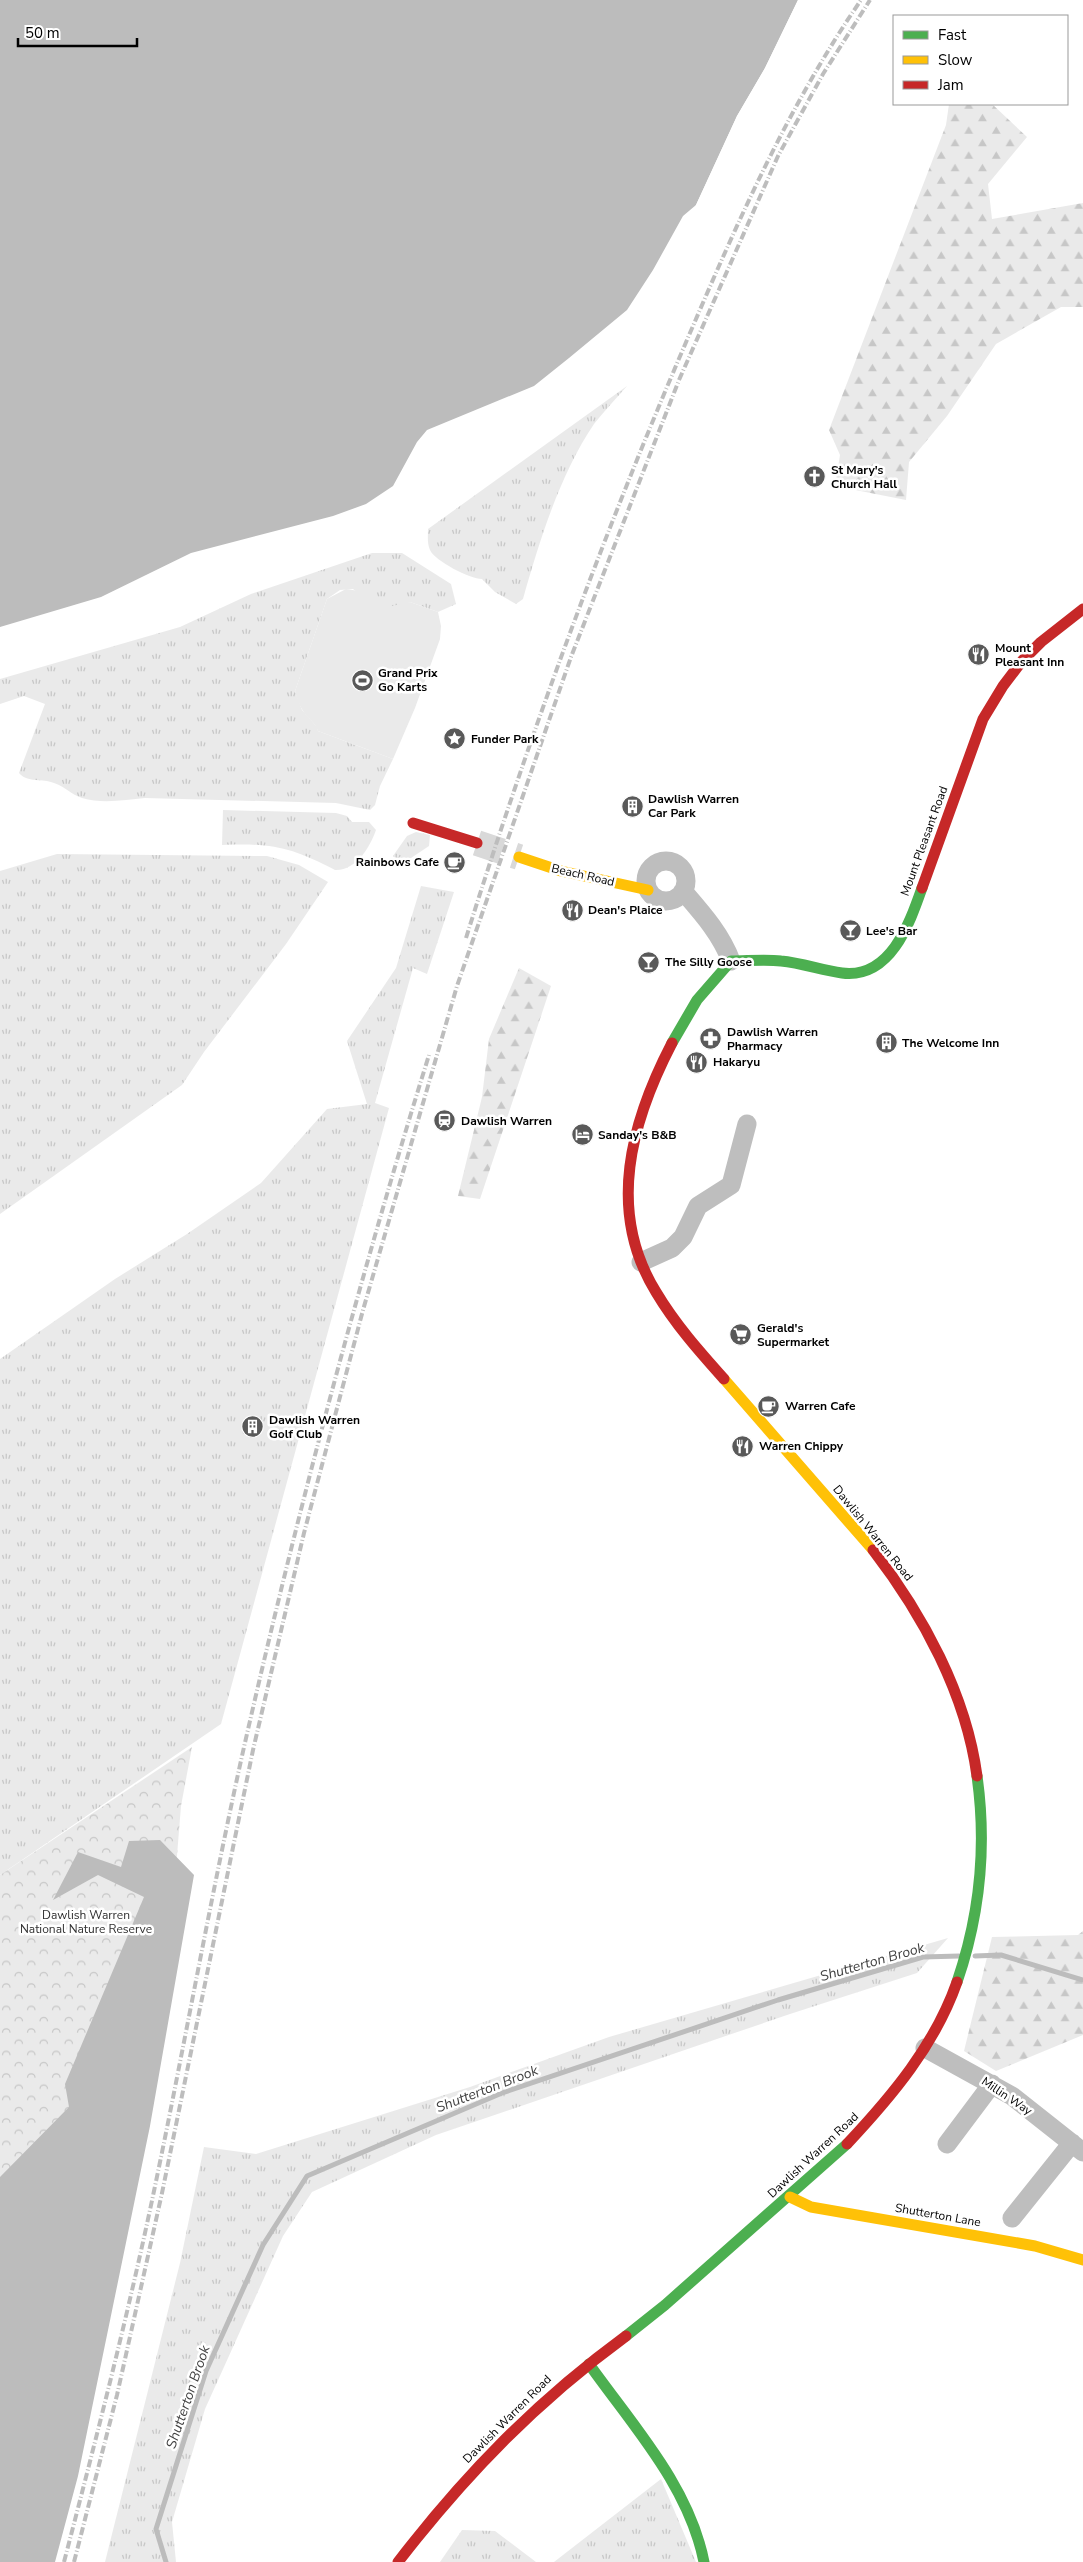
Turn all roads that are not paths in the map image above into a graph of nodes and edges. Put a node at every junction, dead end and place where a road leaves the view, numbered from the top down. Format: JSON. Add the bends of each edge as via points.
{"nodes":[{"id":1,"x":1083,"y":609,"type":"edge"},
{"id":2,"x":414,"y":822,"type":"dead end"},
{"id":3,"x":477,"y":843,"type":"tunnel mouth"},
{"id":4,"x":519,"y":857,"type":"tunnel mouth"},
{"id":5,"x":648,"y":890,"type":"junction"},
{"id":6,"x":683,"y":891,"type":"junction"},
{"id":7,"x":731,"y":961,"type":"junction"},
{"id":8,"x":747,"y":1124,"type":"dead end"},
{"id":9,"x":641,"y":1262,"type":"junction"},
{"id":10,"x":925,"y":2048,"type":"junction"},
{"id":11,"x":992,"y":2084,"type":"junction"},
{"id":12,"x":947,"y":2144,"type":"dead end"},
{"id":13,"x":1077,"y":2148,"type":"edge"},
{"id":14,"x":790,"y":2196,"type":"junction"},
{"id":15,"x":1012,"y":2218,"type":"dead end"},
{"id":16,"x":1083,"y":2260,"type":"edge"},
{"id":17,"x":588,"y":2364,"type":"junction"},
{"id":18,"x":398,"y":2562,"type":"edge"},
{"id":19,"x":704,"y":2562,"type":"edge"}],
"edges":[{"from":1,"to":7,"type":"street","name":"Mount Pleasant Road","via":[[1022,661],[983,719],[916,904],[900,940],[886,958],[874,968],[843,974],[782,961]]},
{"from":2,"to":3,"type":"street"},
{"from":4,"to":5,"type":"street","name":"Beach Road","via":[[561,871]]},
{"from":5,"to":6,"type":"street","name":"Beach Road","via":[[664,901],[672,900]]},
{"from":5,"to":6,"type":"street","via":[[648,872],[666,861],[683,870],[686,878]]},
{"from":6,"to":7,"type":"street","via":[[715,929]]},
{"from":7,"to":9,"type":"street","name":"Dawlish Warren Road","via":[[709,983],[682,1026],[637,1122],[627,1162],[626,1183],[630,1226]]},
{"from":8,"to":9,"type":"street","via":[[731,1185],[698,1206],[683,1237],[672,1248]]},
{"from":9,"to":10,"type":"street","name":"Dawlish Warren Road","via":[[662,1303],[676,1321],[899,1586],[948,1670],[973,1746],[983,1816],[978,1898],[968,1949],[951,1997]]},
{"from":10,"to":11,"type":"street","name":"Millin Way"},
{"from":10,"to":14,"type":"street","name":"Dawlish Warren Road","via":[[882,2109],[849,2144]]},
{"from":11,"to":12,"type":"street"},
{"from":11,"to":13,"type":"street","name":"Millin Way"},
{"from":13,"to":15,"type":"street"},
{"from":14,"to":16,"type":"street","name":"Shutterton Lane","via":[[811,2207],[1035,2246]]},
{"from":14,"to":17,"type":"street","name":"Dawlish Warren Road","via":[[653,2315]]},
{"from":17,"to":18,"type":"street","name":"Dawlish Warren Road","via":[[536,2407],[480,2464]]},
{"from":17,"to":19,"type":"street","via":[[678,2491],[700,2539]]}]}
